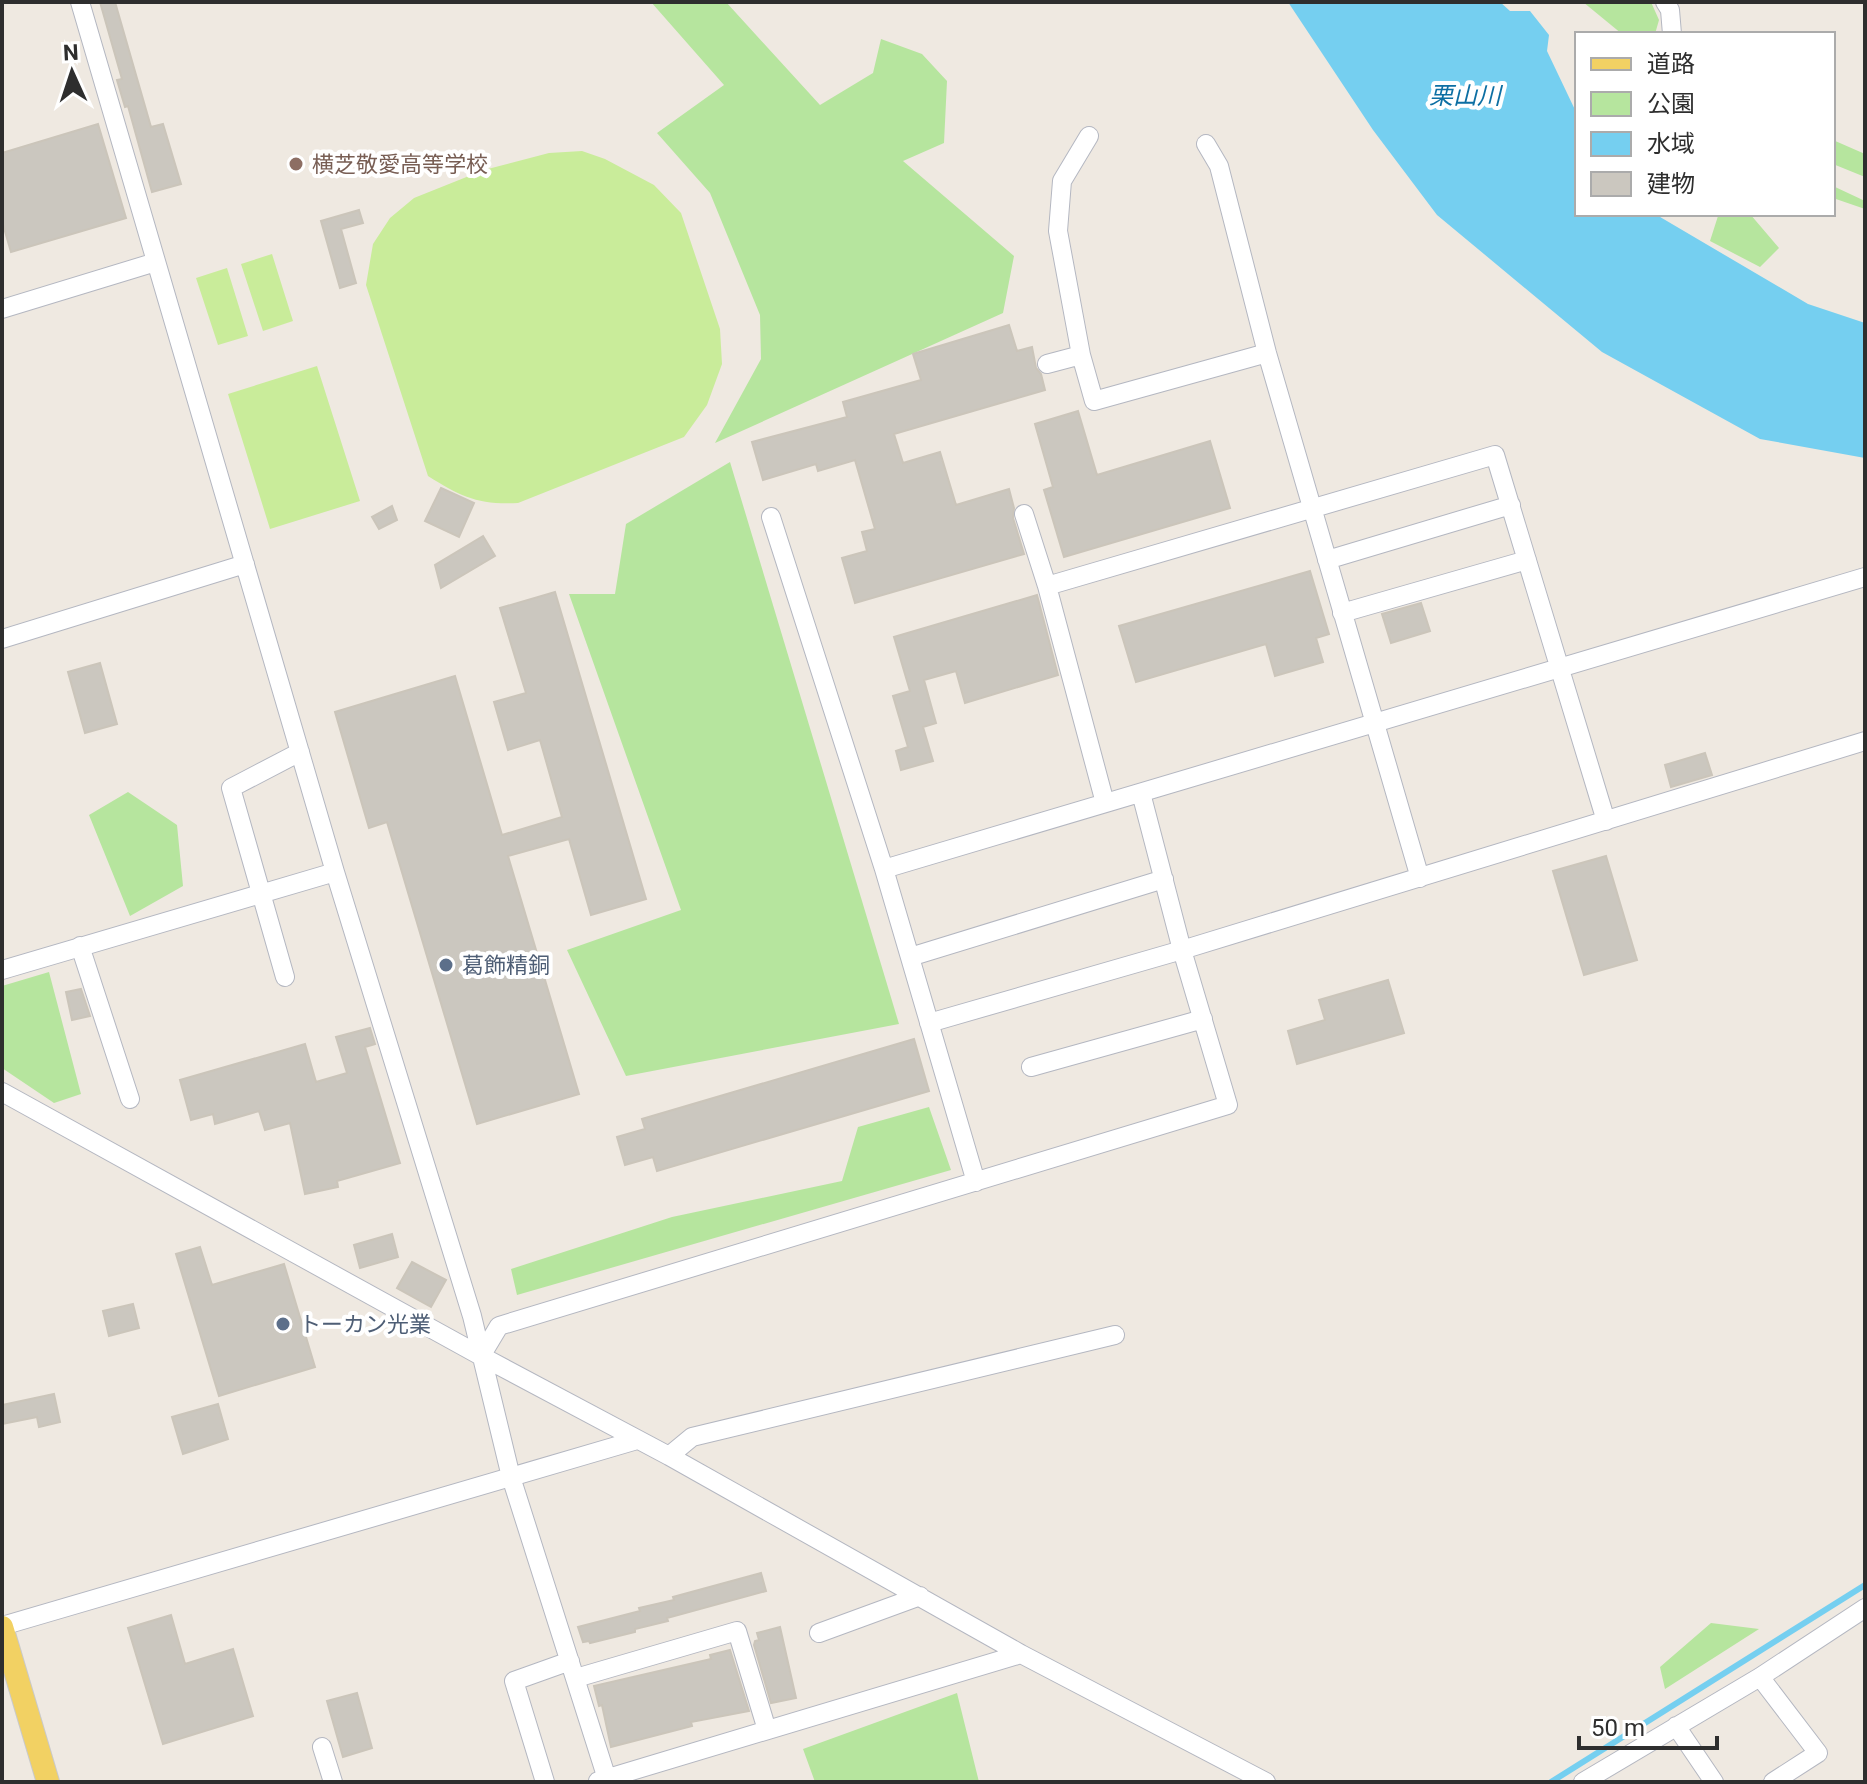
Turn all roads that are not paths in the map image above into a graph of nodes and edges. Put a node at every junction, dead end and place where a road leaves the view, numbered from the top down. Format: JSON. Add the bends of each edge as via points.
{"nodes":[{"id":1,"x":80,"y":2,"type":"edge"},
{"id":2,"x":1665,"y":2,"type":"edge"},
{"id":3,"x":1672,"y":32,"type":"edge"},
{"id":4,"x":1089,"y":136,"type":"dead end"},
{"id":5,"x":1206,"y":144,"type":"dead end"},
{"id":6,"x":156,"y":262,"type":"junction"},
{"id":7,"x":2,"y":309,"type":"edge"},
{"id":8,"x":1267,"y":353,"type":"junction"},
{"id":9,"x":1081,"y":355,"type":"junction"},
{"id":10,"x":1047,"y":364,"type":"dead end"},
{"id":11,"x":1511,"y":505,"type":"junction"},
{"id":12,"x":1311,"y":507,"type":"junction"},
{"id":13,"x":1024,"y":514,"type":"dead end"},
{"id":14,"x":771,"y":517,"type":"dead end"},
{"id":15,"x":1327,"y":560,"type":"junction"},
{"id":16,"x":1527,"y":560,"type":"junction"},
{"id":17,"x":245,"y":564,"type":"junction"},
{"id":18,"x":1865,"y":577,"type":"edge"},
{"id":19,"x":1047,"y":586,"type":"junction"},
{"id":20,"x":1342,"y":613,"type":"junction"},
{"id":21,"x":2,"y":639,"type":"edge"},
{"id":22,"x":1559,"y":668,"type":"junction"},
{"id":23,"x":1374,"y":723,"type":"junction"},
{"id":24,"x":1865,"y":741,"type":"edge"},
{"id":25,"x":300,"y":752,"type":"junction"},
{"id":26,"x":1141,"y":793,"type":"junction"},
{"id":27,"x":1105,"y":803,"type":"junction"},
{"id":28,"x":1606,"y":821,"type":"junction"},
{"id":29,"x":884,"y":869,"type":"junction"},
{"id":30,"x":335,"y":872,"type":"junction"},
{"id":31,"x":1420,"y":878,"type":"junction"},
{"id":32,"x":1164,"y":879,"type":"junction"},
{"id":33,"x":261,"y":894,"type":"junction"},
{"id":34,"x":80,"y":946,"type":"junction"},
{"id":35,"x":1182,"y":950,"type":"junction"},
{"id":36,"x":910,"y":957,"type":"junction"},
{"id":37,"x":2,"y":970,"type":"edge"},
{"id":38,"x":285,"y":977,"type":"dead end"},
{"id":39,"x":1203,"y":1019,"type":"junction"},
{"id":40,"x":929,"y":1023,"type":"junction"},
{"id":41,"x":1031,"y":1067,"type":"dead end"},
{"id":42,"x":2,"y":1092,"type":"edge"},
{"id":43,"x":130,"y":1099,"type":"dead end"},
{"id":44,"x":976,"y":1182,"type":"junction"},
{"id":45,"x":1115,"y":1335,"type":"dead end"},
{"id":46,"x":481,"y":1356,"type":"junction"},
{"id":47,"x":637,"y":1440,"type":"junction"},
{"id":48,"x":669,"y":1456,"type":"junction"},
{"id":49,"x":511,"y":1477,"type":"junction"},
{"id":50,"x":920,"y":1596,"type":"junction"},
{"id":51,"x":1865,"y":1608,"type":"edge"},
{"id":52,"x":2,"y":1626,"type":"edge"},
{"id":53,"x":819,"y":1633,"type":"dead end"},
{"id":54,"x":1021,"y":1654,"type":"junction"},
{"id":55,"x":573,"y":1669,"type":"junction"},
{"id":56,"x":1760,"y":1677,"type":"junction"},
{"id":57,"x":1676,"y":1726,"type":"junction"},
{"id":58,"x":767,"y":1730,"type":"junction"},
{"id":59,"x":322,"y":1747,"type":"dead end"},
{"id":60,"x":603,"y":1781,"type":"edge"},
{"id":61,"x":48,"y":1782,"type":"edge"},
{"id":62,"x":333,"y":1782,"type":"edge"},
{"id":63,"x":545,"y":1782,"type":"edge"},
{"id":64,"x":1266,"y":1782,"type":"edge"},
{"id":65,"x":1583,"y":1782,"type":"edge"},
{"id":66,"x":1714,"y":1782,"type":"edge"},
{"id":67,"x":1773,"y":1782,"type":"edge"}],
"edges":[{"from":1,"to":6,"type":"street"},
{"from":2,"to":3,"type":"street"},
{"from":4,"to":9,"type":"street","via":[[1062,181],[1058,231]]},
{"from":5,"to":8,"type":"street","via":[[1219,166]]},
{"from":6,"to":7,"type":"street"},
{"from":6,"to":17,"type":"street"},
{"from":8,"to":9,"type":"street","via":[[1094,401]]},
{"from":8,"to":12,"type":"street"},
{"from":9,"to":10,"type":"street"},
{"from":11,"to":12,"type":"street","via":[[1495,455]]},
{"from":11,"to":15,"type":"street"},
{"from":11,"to":16,"type":"street"},
{"from":12,"to":15,"type":"street"},
{"from":12,"to":19,"type":"street"},
{"from":13,"to":19,"type":"street"},
{"from":14,"to":29,"type":"street"},
{"from":15,"to":20,"type":"street"},
{"from":16,"to":20,"type":"street"},
{"from":16,"to":22,"type":"street"},
{"from":17,"to":21,"type":"street"},
{"from":17,"to":25,"type":"street"},
{"from":18,"to":22,"type":"street"},
{"from":19,"to":27,"type":"street"},
{"from":20,"to":23,"type":"street"},
{"from":22,"to":23,"type":"street"},
{"from":22,"to":28,"type":"street"},
{"from":23,"to":26,"type":"street"},
{"from":23,"to":31,"type":"street"},
{"from":24,"to":28,"type":"street"},
{"from":25,"to":30,"type":"street"},
{"from":25,"to":33,"type":"street","via":[[231,788]]},
{"from":26,"to":27,"type":"street"},
{"from":26,"to":32,"type":"street"},
{"from":27,"to":29,"type":"street"},
{"from":28,"to":31,"type":"street"},
{"from":29,"to":36,"type":"street"},
{"from":30,"to":33,"type":"street"},
{"from":30,"to":46,"type":"street"},
{"from":31,"to":35,"type":"street"},
{"from":32,"to":35,"type":"street"},
{"from":32,"to":36,"type":"street"},
{"from":33,"to":34,"type":"street"},
{"from":33,"to":38,"type":"street"},
{"from":34,"to":37,"type":"street"},
{"from":34,"to":43,"type":"street"},
{"from":35,"to":39,"type":"street"},
{"from":35,"to":40,"type":"street"},
{"from":36,"to":40,"type":"street"},
{"from":39,"to":41,"type":"street"},
{"from":39,"to":44,"type":"street","via":[[1228,1105]]},
{"from":40,"to":44,"type":"street"},
{"from":42,"to":46,"type":"street"},
{"from":44,"to":46,"type":"street","via":[[499,1326]]},
{"from":45,"to":48,"type":"street","via":[[692,1437]]},
{"from":46,"to":47,"type":"street"},
{"from":46,"to":49,"type":"street"},
{"from":47,"to":48,"type":"street"},
{"from":47,"to":49,"type":"street"},
{"from":48,"to":50,"type":"street"},
{"from":49,"to":52,"type":"street"},
{"from":49,"to":55,"type":"street"},
{"from":50,"to":53,"type":"street"},
{"from":50,"to":54,"type":"street"},
{"from":51,"to":56,"type":"street"},
{"from":52,"to":61,"type":"main road"},
{"from":54,"to":58,"type":"street"},
{"from":54,"to":64,"type":"street"},
{"from":55,"to":58,"type":"street","via":[[737,1631]]},
{"from":55,"to":60,"type":"street"},
{"from":55,"to":63,"type":"street","via":[[514,1681]]},
{"from":56,"to":57,"type":"street"},
{"from":56,"to":67,"type":"street","via":[[1818,1753]]},
{"from":57,"to":65,"type":"street"},
{"from":57,"to":66,"type":"street"},
{"from":58,"to":60,"type":"street"},
{"from":59,"to":62,"type":"street"}]}
